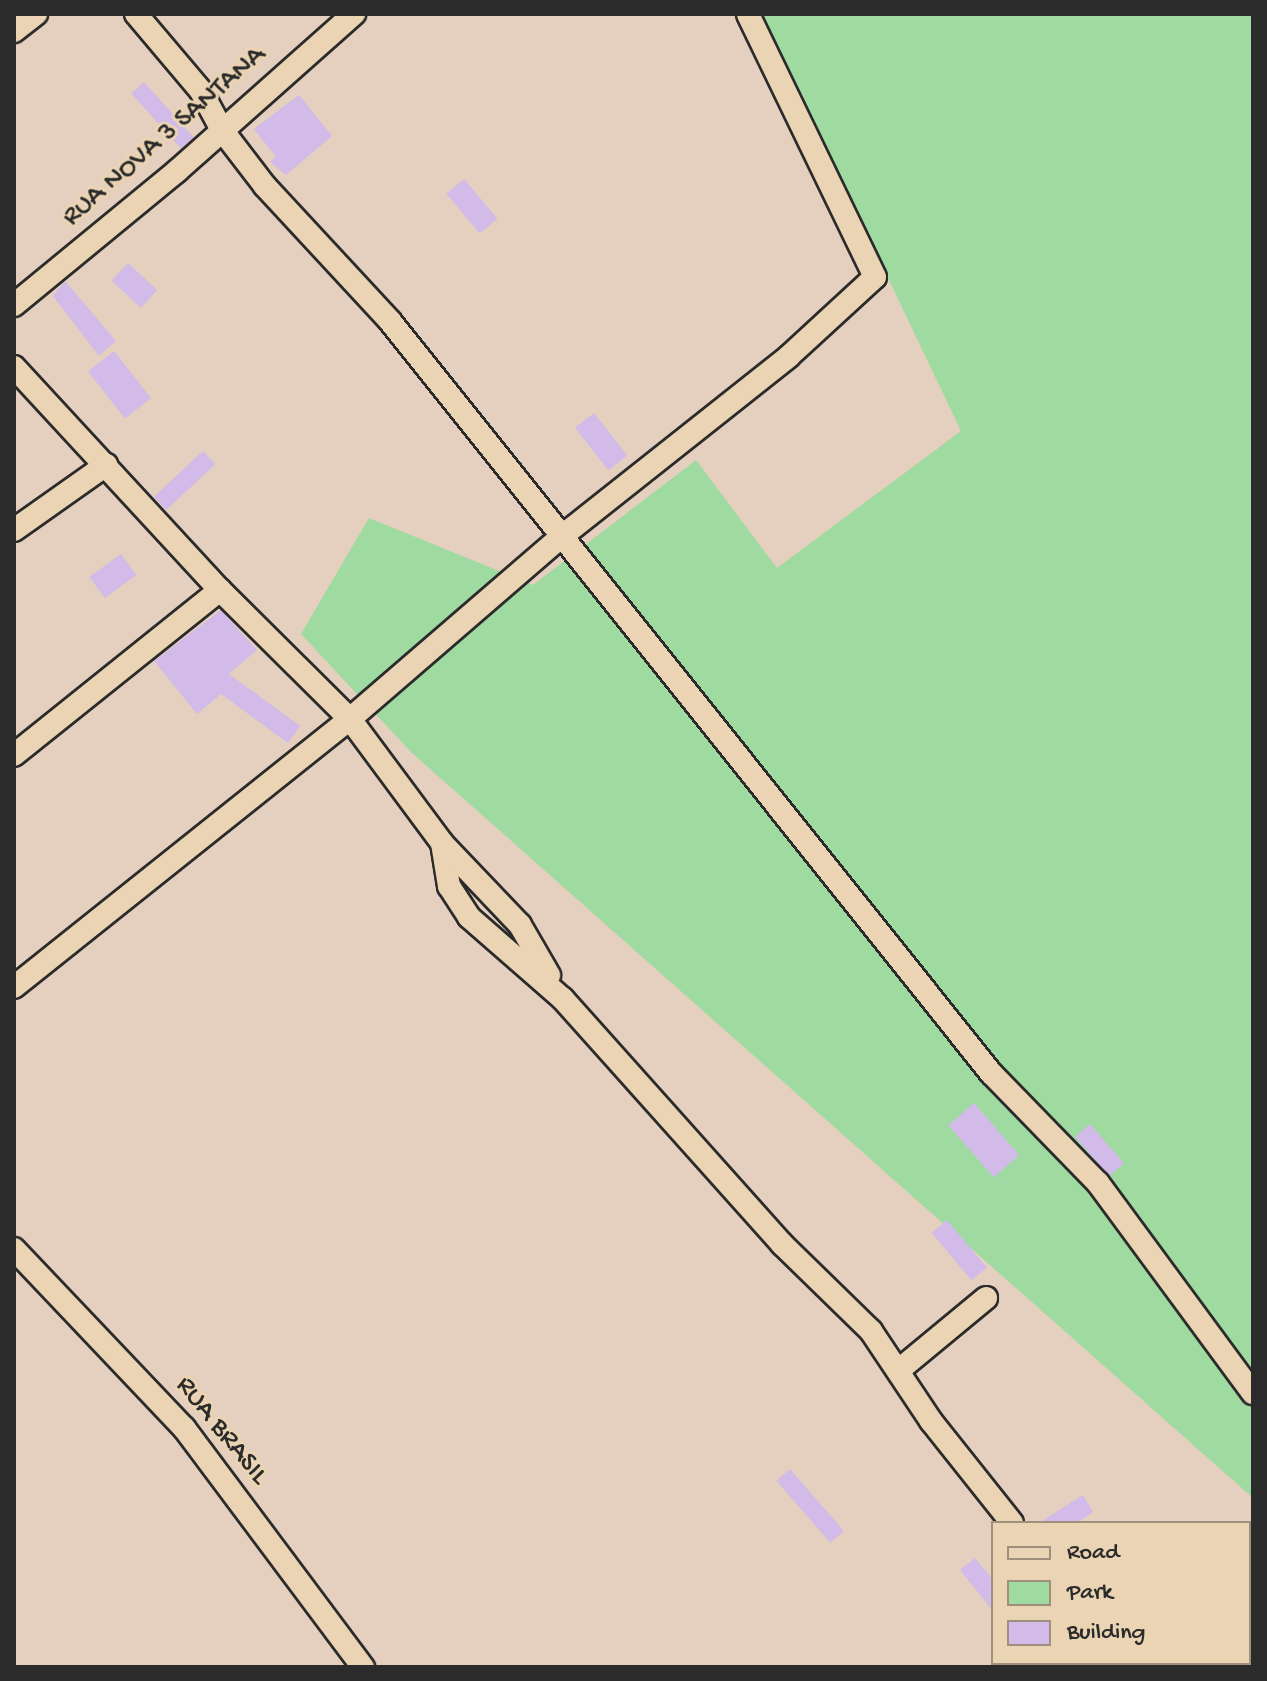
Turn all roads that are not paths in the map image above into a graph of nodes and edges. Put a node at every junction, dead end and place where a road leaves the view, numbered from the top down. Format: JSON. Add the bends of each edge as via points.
{"nodes":[{"id":1,"x":36,"y":14,"type":"edge"},
{"id":2,"x":136,"y":14,"type":"edge"},
{"id":3,"x":354,"y":14,"type":"edge"},
{"id":4,"x":748,"y":14,"type":"edge"},
{"id":5,"x":14,"y":31,"type":"edge"},
{"id":6,"x":222,"y":130,"type":"junction"},
{"id":7,"x":14,"y":305,"type":"edge"},
{"id":8,"x":14,"y":367,"type":"edge"},
{"id":9,"x":106,"y":465,"type":"junction"},
{"id":10,"x":14,"y":530,"type":"edge"},
{"id":11,"x":561,"y":537,"type":"junction"},
{"id":12,"x":220,"y":590,"type":"junction"},
{"id":13,"x":350,"y":719,"type":"junction"},
{"id":14,"x":14,"y":755,"type":"edge"},
{"id":15,"x":442,"y":843,"type":"junction"},
{"id":16,"x":14,"y":987,"type":"edge"},
{"id":17,"x":563,"y":999,"type":"junction"},
{"id":18,"x":14,"y":1249,"type":"edge"},
{"id":19,"x":986,"y":1298,"type":"dead end"},
{"id":20,"x":899,"y":1370,"type":"junction"},
{"id":21,"x":1253,"y":1393,"type":"edge"},
{"id":22,"x":1010,"y":1521,"type":"edge"},
{"id":23,"x":363,"y":1667,"type":"edge"}],
"edges":[{"from":1,"to":5,"type":"street"},
{"from":2,"to":6,"type":"street","via":[[201,91]]},
{"from":3,"to":6,"type":"street","name":"RUA NOVA 3 SANTANA"},
{"from":4,"to":11,"type":"street","via":[[875,277],[788,357]]},
{"from":6,"to":7,"type":"street","name":"RUA NOVA 3 SANTANA"},
{"from":6,"to":11,"type":"street","via":[[265,186],[390,321]]},
{"from":8,"to":9,"type":"street"},
{"from":9,"to":10,"type":"street"},
{"from":9,"to":12,"type":"street"},
{"from":11,"to":13,"type":"street"},
{"from":11,"to":21,"type":"street","via":[[991,1073],[1098,1183]]},
{"from":12,"to":13,"type":"street"},
{"from":12,"to":14,"type":"street"},
{"from":13,"to":15,"type":"street"},
{"from":13,"to":16,"type":"street"},
{"from":15,"to":17,"type":"street","via":[[520,925]]},
{"from":15,"to":17,"type":"street","via":[[458,902]]},
{"from":17,"to":20,"type":"street","via":[[782,1244],[871,1331]]},
{"from":18,"to":23,"type":"street","name":"RUA BRASIL","via":[[184,1428]]},
{"from":19,"to":20,"type":"street"},
{"from":20,"to":22,"type":"street","via":[[931,1421]]}]}
